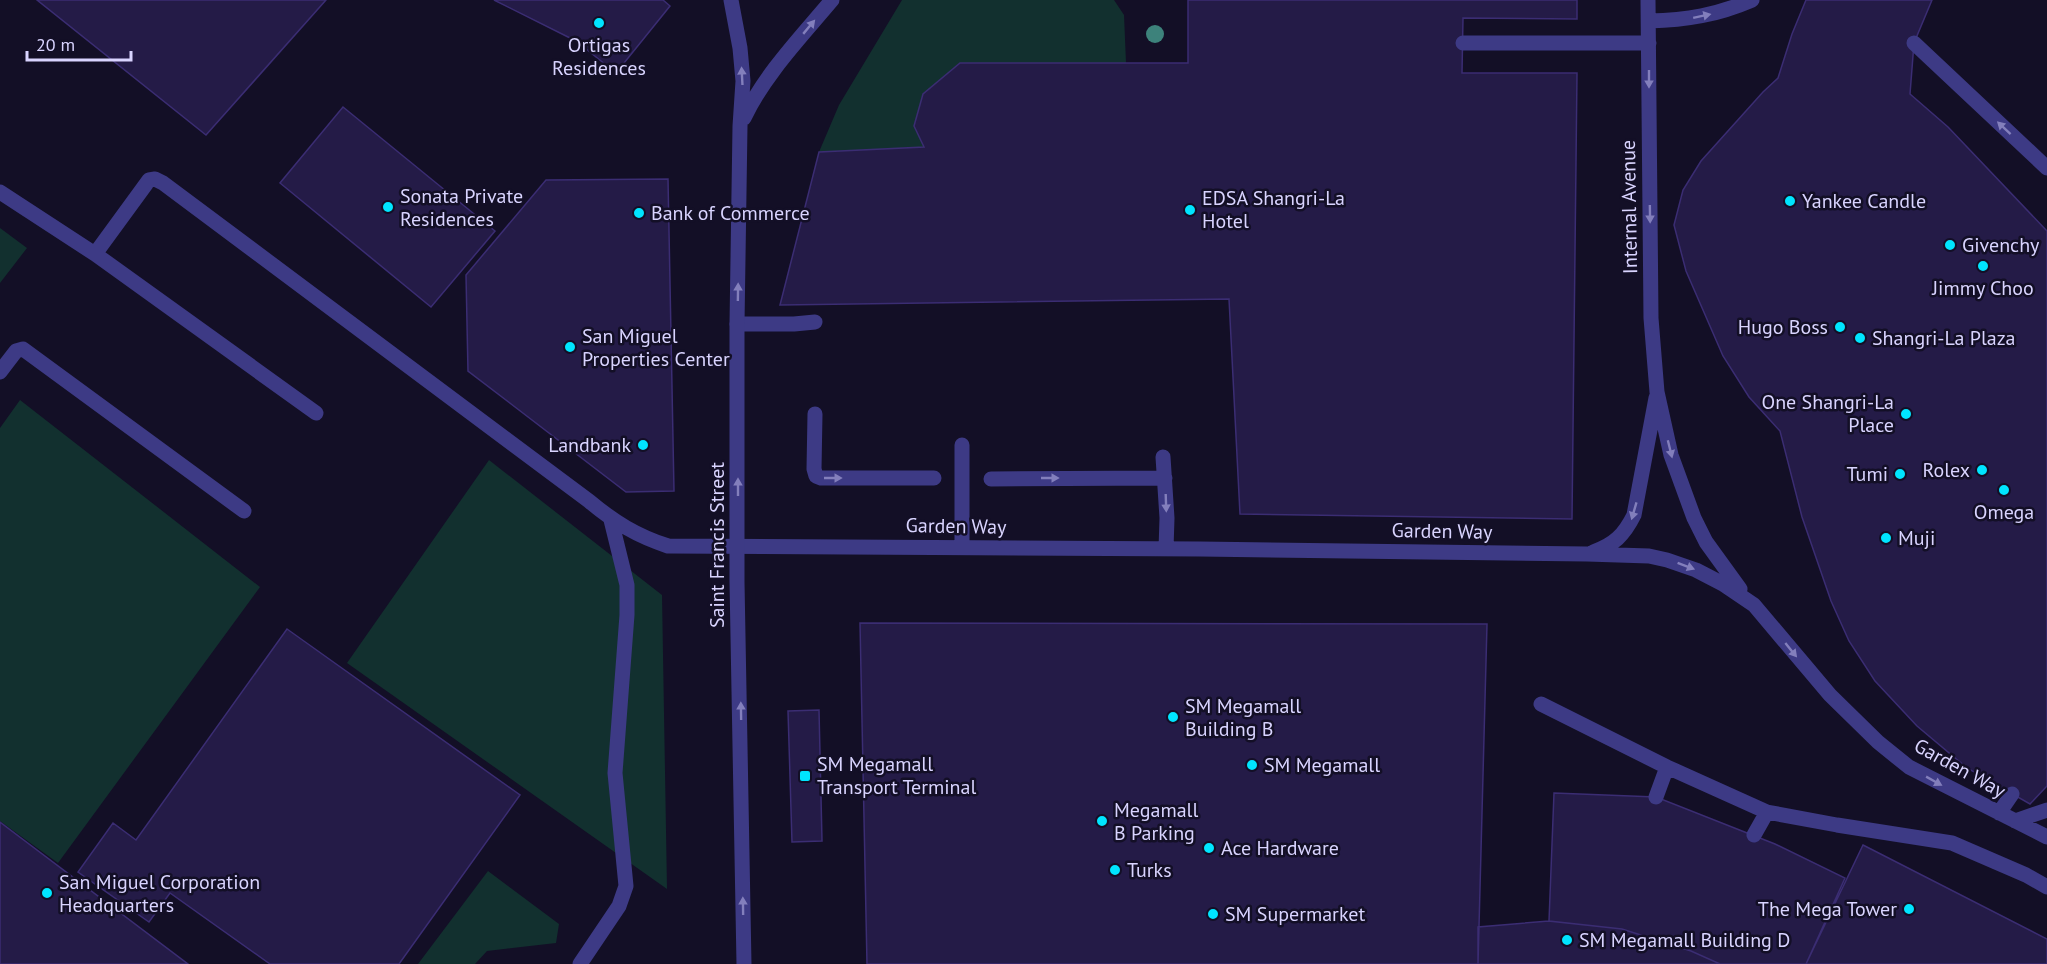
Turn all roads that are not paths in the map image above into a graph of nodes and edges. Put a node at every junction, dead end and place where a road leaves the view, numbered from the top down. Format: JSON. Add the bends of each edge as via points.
{"nodes":[{"id":1,"x":731,"y":0,"type":"edge"},
{"id":2,"x":832,"y":0,"type":"edge"},
{"id":3,"x":1648,"y":0,"type":"edge"},
{"id":4,"x":1752,"y":0,"type":"edge"},
{"id":5,"x":1649,"y":21,"type":"junction"},
{"id":6,"x":1463,"y":43,"type":"dead end"},
{"id":7,"x":1649,"y":43,"type":"junction"},
{"id":8,"x":1914,"y":43,"type":"dead end"},
{"id":9,"x":740,"y":126,"type":"junction"},
{"id":10,"x":2047,"y":168,"type":"edge"},
{"id":11,"x":0,"y":192,"type":"edge"},
{"id":12,"x":95,"y":254,"type":"junction"},
{"id":13,"x":815,"y":322,"type":"dead end"},
{"id":14,"x":737,"y":324,"type":"junction"},
{"id":15,"x":0,"y":372,"type":"edge"},
{"id":16,"x":1657,"y":392,"type":"junction"},
{"id":17,"x":316,"y":413,"type":"dead end"},
{"id":18,"x":815,"y":414,"type":"dead end"},
{"id":19,"x":962,"y":445,"type":"dead end"},
{"id":20,"x":1163,"y":457,"type":"dead end"},
{"id":21,"x":934,"y":478,"type":"dead end"},
{"id":22,"x":1165,"y":478,"type":"junction"},
{"id":23,"x":992,"y":479,"type":"dead end"},
{"id":24,"x":244,"y":511,"type":"dead end"},
{"id":25,"x":611,"y":520,"type":"junction"},
{"id":26,"x":738,"y":545,"type":"junction"},
{"id":27,"x":962,"y":547,"type":"junction"},
{"id":28,"x":1166,"y":549,"type":"junction"},
{"id":29,"x":1587,"y":554,"type":"junction"},
{"id":30,"x":1754,"y":605,"type":"junction"},
{"id":31,"x":1541,"y":704,"type":"dead end"},
{"id":32,"x":1667,"y":767,"type":"junction"},
{"id":33,"x":2012,"y":794,"type":"dead end"},
{"id":34,"x":1656,"y":796,"type":"dead end"},
{"id":35,"x":2047,"y":810,"type":"edge"},
{"id":36,"x":1767,"y":812,"type":"junction"},
{"id":37,"x":1999,"y":813,"type":"junction"},
{"id":38,"x":2014,"y":821,"type":"junction"},
{"id":39,"x":1754,"y":836,"type":"dead end"},
{"id":40,"x":2047,"y":837,"type":"edge"},
{"id":41,"x":2047,"y":887,"type":"edge"},
{"id":42,"x":579,"y":964,"type":"edge"},
{"id":43,"x":744,"y":964,"type":"edge"}],
"edges":[{"from":9,"to":1,"type":"street","name":"Saint Francis Street","one_way":true,"via":[[740,48]]},
{"from":9,"to":2,"type":"street","name":"Saint Francis Street","one_way":true,"via":[[771,73]]},
{"from":3,"to":5,"type":"street","name":"Internal Avenue"},
{"from":5,"to":4,"type":"street","one_way":true,"via":[[1682,20],[1727,11]]},
{"from":5,"to":7,"type":"street","name":"Internal Avenue"},
{"from":6,"to":7,"type":"street"},
{"from":7,"to":16,"type":"street","name":"Internal Avenue","one_way":true,"via":[[1651,318]]},
{"from":10,"to":8,"type":"street","one_way":true},
{"from":14,"to":9,"type":"street","name":"Saint Francis Street","one_way":true},
{"from":11,"to":12,"type":"street"},
{"from":12,"to":17,"type":"street"},
{"from":12,"to":25,"type":"street","name":"Garden Way","via":[[149,180],[163,183]]},
{"from":13,"to":14,"type":"street"},
{"from":26,"to":14,"type":"street","name":"Saint Francis Street","one_way":true},
{"from":15,"to":24,"type":"street","via":[[16,351],[23,349]]},
{"from":16,"to":29,"type":"street","name":"Internal Avenue","one_way":true,"via":[[1634,515],[1618,540]]},
{"from":16,"to":30,"type":"street","name":"Internal Avenue","one_way":true,"via":[[1671,455],[1694,518],[1725,571]]},
{"from":18,"to":21,"type":"street","one_way":true,"via":[[816,476]]},
{"from":19,"to":27,"type":"street"},
{"from":20,"to":22,"type":"street"},
{"from":23,"to":22,"type":"street","one_way":true},
{"from":22,"to":28,"type":"street","one_way":true},
{"from":25,"to":26,"type":"street","name":"Garden Way","via":[[630,532],[668,546]]},
{"from":25,"to":42,"type":"street","via":[[627,585],[615,773],[626,886],[619,906]]},
{"from":26,"to":27,"type":"street","name":"Garden Way"},
{"from":43,"to":26,"type":"street","name":"Saint Francis Street","one_way":true},
{"from":27,"to":28,"type":"street","name":"Garden Way"},
{"from":28,"to":29,"type":"street","name":"Garden Way"},
{"from":29,"to":30,"type":"street","name":"Garden Way","one_way":true,"via":[[1648,556],[1681,564],[1709,576]]},
{"from":30,"to":37,"type":"street","name":"Garden Way","one_way":true,"via":[[1830,695],[1878,742],[1909,767]]},
{"from":31,"to":32,"type":"street"},
{"from":32,"to":34,"type":"street"},
{"from":32,"to":36,"type":"street"},
{"from":33,"to":37,"type":"street"},
{"from":35,"to":38,"type":"street"},
{"from":36,"to":39,"type":"street"},
{"from":36,"to":41,"type":"street","via":[[1952,843]]},
{"from":37,"to":38,"type":"street","name":"Garden Way"},
{"from":38,"to":40,"type":"street","name":"Garden Way"}]}
